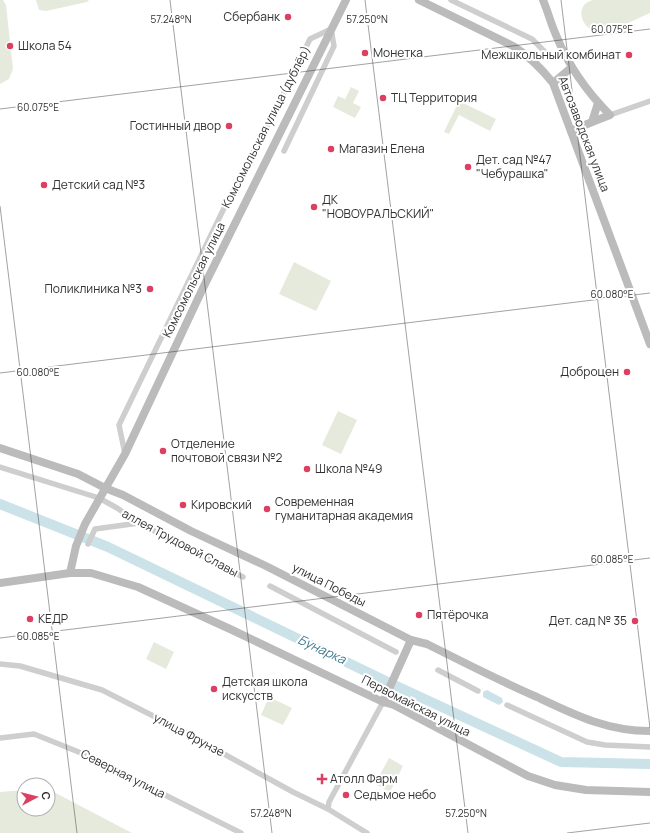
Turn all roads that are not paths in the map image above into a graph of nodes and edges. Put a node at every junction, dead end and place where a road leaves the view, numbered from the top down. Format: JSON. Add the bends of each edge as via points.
{"nodes":[{"id":1,"x":346,"y":0,"type":"edge"},
{"id":2,"x":418,"y":0,"type":"edge"},
{"id":3,"x":451,"y":0,"type":"edge"},
{"id":4,"x":543,"y":0,"type":"edge"},
{"id":5,"x":331,"y":29,"type":"junction"},
{"id":6,"x":546,"y":53,"type":"dead end"},
{"id":7,"x":572,"y":67,"type":"junction"},
{"id":8,"x":553,"y":83,"type":"junction"},
{"id":9,"x":650,"y":101,"type":"edge"},
{"id":10,"x":598,"y":103,"type":"junction"},
{"id":11,"x":610,"y":115,"type":"junction"},
{"id":12,"x":592,"y":122,"type":"junction"},
{"id":13,"x":571,"y":132,"type":"junction"},
{"id":14,"x":284,"y":151,"type":"dead end"},
{"id":15,"x":650,"y":344,"type":"edge"},
{"id":16,"x":0,"y":448,"type":"edge"},
{"id":17,"x":125,"y":454,"type":"junction"},
{"id":18,"x":0,"y":467,"type":"edge"},
{"id":19,"x":105,"y":488,"type":"junction"},
{"id":20,"x":96,"y":497,"type":"junction"},
{"id":21,"x":139,"y":523,"type":"junction"},
{"id":22,"x":88,"y":544,"type":"dead end"},
{"id":23,"x":70,"y":573,"type":"junction"},
{"id":24,"x":243,"y":577,"type":"dead end"},
{"id":25,"x":0,"y":583,"type":"edge"},
{"id":26,"x":270,"y":586,"type":"dead end"},
{"id":27,"x":411,"y":640,"type":"junction"},
{"id":28,"x":396,"y":652,"type":"dead end"},
{"id":29,"x":0,"y":664,"type":"edge"},
{"id":30,"x":438,"y":670,"type":"dead end"},
{"id":31,"x":478,"y":691,"type":"dead end"},
{"id":32,"x":383,"y":702,"type":"junction"},
{"id":33,"x":507,"y":705,"type":"dead end"},
{"id":34,"x":650,"y":731,"type":"edge"},
{"id":35,"x":0,"y":738,"type":"edge"},
{"id":36,"x":650,"y":746,"type":"edge"},
{"id":37,"x":650,"y":792,"type":"edge"},
{"id":38,"x":328,"y":810,"type":"junction"},
{"id":39,"x":241,"y":833,"type":"edge"},
{"id":40,"x":368,"y":833,"type":"edge"}],
"edges":[{"from":1,"to":5,"type":"main road","name":"Комсомольская улица"},
{"from":2,"to":8,"type":"main road","name":"Автозаводская улица","via":[[522,52],[541,68]]},
{"from":3,"to":6,"type":"street","via":[[532,40]]},
{"from":4,"to":7,"type":"main road","via":[[556,36]]},
{"from":5,"to":14,"type":"street","via":[[334,46]]},
{"from":5,"to":17,"type":"main road","name":"Комсомольская улица","via":[[203,288]]},
{"from":5,"to":17,"type":"street","name":"Комсомольская улица (дублёр)","via":[[310,38],[223,209],[119,425]]},
{"from":7,"to":8,"type":"main road"},
{"from":7,"to":10,"type":"main road"},
{"from":8,"to":13,"type":"main road","name":"Автозаводская улица"},
{"from":9,"to":11,"type":"street"},
{"from":10,"to":11,"type":"main road"},
{"from":10,"to":12,"type":"main road"},
{"from":11,"to":12,"type":"main road"},
{"from":12,"to":13,"type":"main road"},
{"from":13,"to":15,"type":"main road","name":"Автозаводская улица"},
{"from":16,"to":19,"type":"main road","name":"улица Победы","via":[[78,474]]},
{"from":17,"to":19,"type":"main road","name":"Комсомольская улица"},
{"from":18,"to":20,"type":"street","name":"аллея Трудовой Славы"},
{"from":19,"to":20,"type":"main road","name":"Комсомольская улица"},
{"from":19,"to":27,"type":"main road","name":"улица Победы","via":[[277,571]]},
{"from":20,"to":21,"type":"street","name":"аллея Трудовой Славы"},
{"from":20,"to":23,"type":"main road","name":"Комсомольская улица","via":[[76,546]]},
{"from":21,"to":22,"type":"street","via":[[96,529]]},
{"from":21,"to":24,"type":"street","name":"аллея Трудовой Славы"},
{"from":23,"to":25,"type":"main road"},
{"from":23,"to":32,"type":"main road","name":"Первомайская улица","via":[[91,573],[138,587]]},
{"from":26,"to":28,"type":"street"},
{"from":27,"to":32,"type":"main road"},
{"from":27,"to":34,"type":"main road","name":"улица Победы","via":[[427,644],[586,720],[633,731]]},
{"from":29,"to":38,"type":"street","name":"улица Фрунзе","via":[[20,666],[102,690]]},
{"from":30,"to":31,"type":"street"},
{"from":32,"to":37,"type":"main road","name":"Первомайская улица","via":[[394,705],[528,776],[555,785],[586,790]]},
{"from":32,"to":38,"type":"street"},
{"from":33,"to":36,"type":"street","via":[[587,742]]},
{"from":35,"to":39,"type":"street","name":"Северная улица","via":[[34,734],[96,758]]},
{"from":38,"to":40,"type":"street","name":"улица Фрунзе"}]}
